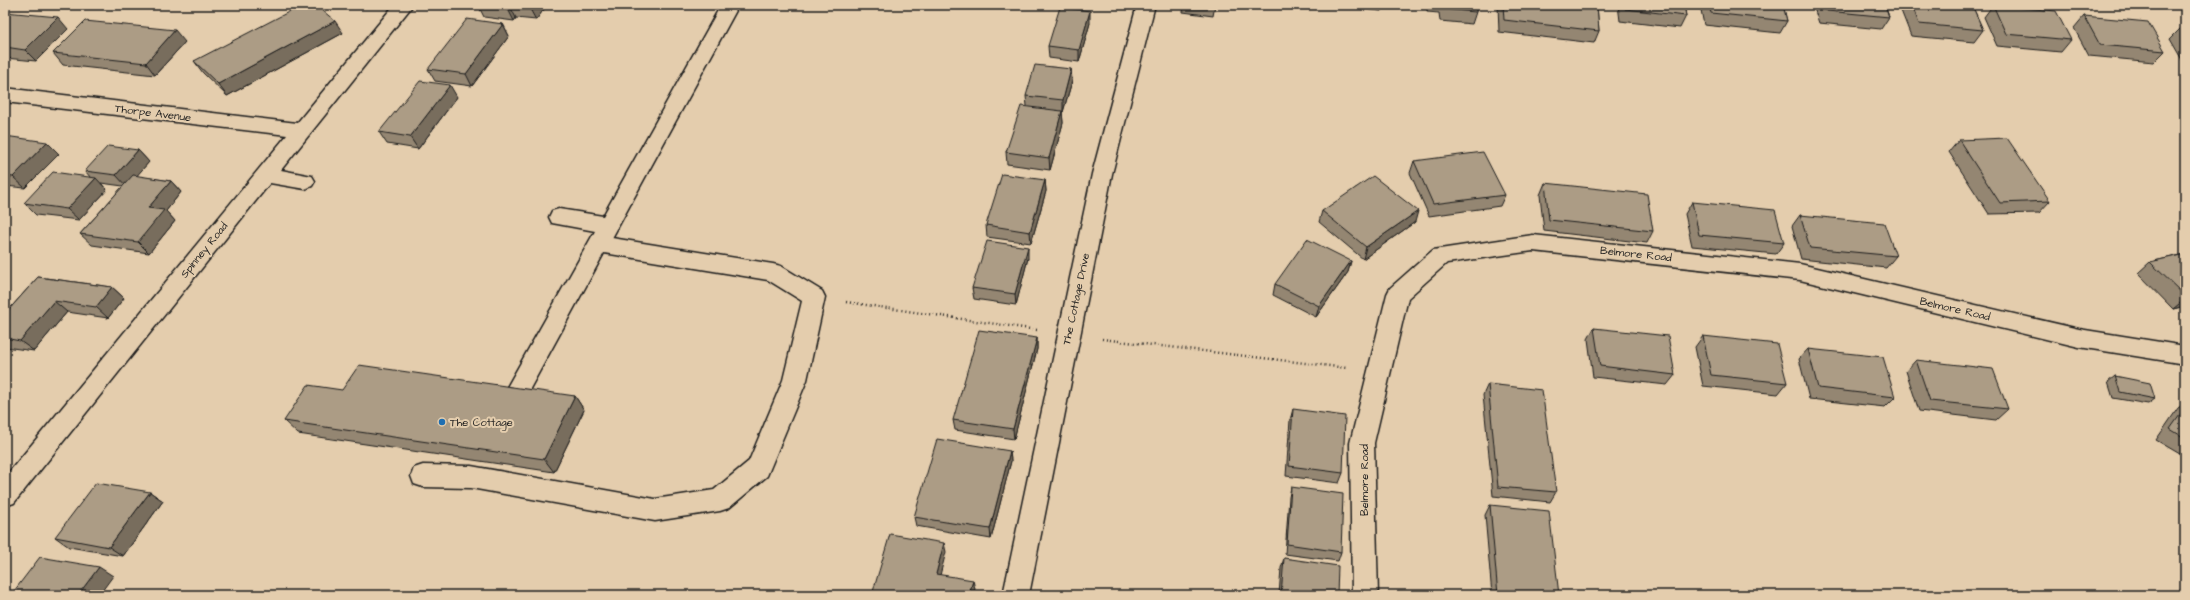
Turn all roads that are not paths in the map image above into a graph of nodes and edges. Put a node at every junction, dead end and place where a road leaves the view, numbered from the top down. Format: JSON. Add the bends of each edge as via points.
{"nodes":[{"id":1,"x":404,"y":5,"type":"edge"},
{"id":2,"x":730,"y":5,"type":"edge"},
{"id":3,"x":1146,"y":5,"type":"edge"},
{"id":4,"x":5,"y":95,"type":"edge"},
{"id":5,"x":301,"y":130,"type":"junction"},
{"id":6,"x":265,"y":175,"type":"junction"},
{"id":7,"x":305,"y":181,"type":"dead end"},
{"id":8,"x":559,"y":217,"type":"dead end"},
{"id":9,"x":610,"y":225,"type":"junction"},
{"id":10,"x":599,"y":244,"type":"junction"},
{"id":11,"x":2185,"y":355,"type":"edge"},
{"id":12,"x":518,"y":389,"type":"edge"},
{"id":13,"x":423,"y":476,"type":"dead end"},
{"id":14,"x":5,"y":495,"type":"edge"},
{"id":15,"x":1016,"y":595,"type":"edge"},
{"id":16,"x":1365,"y":595,"type":"edge"}],
"edges":[{"from":1,"to":5,"type":"street","name":"Spinney Road"},
{"from":2,"to":9,"type":"street"},
{"from":3,"to":15,"type":"street","name":"The Cottage Drive","via":[[1102,174]]},
{"from":4,"to":5,"type":"street","name":"Thorpe Avenue"},
{"from":5,"to":6,"type":"street","name":"Spinney Road"},
{"from":6,"to":7,"type":"street"},
{"from":6,"to":14,"type":"street","name":"Spinney Road"},
{"from":8,"to":9,"type":"street"},
{"from":9,"to":10,"type":"street"},
{"from":10,"to":12,"type":"street"},
{"from":10,"to":13,"type":"street","via":[[773,272],[814,297],[795,380],[758,468],[720,500],[655,510],[471,477]]},
{"from":11,"to":16,"type":"street","name":"Belmore Road","via":[[2079,338],[1800,272],[1534,243],[1441,256],[1398,294],[1362,443]]}]}
